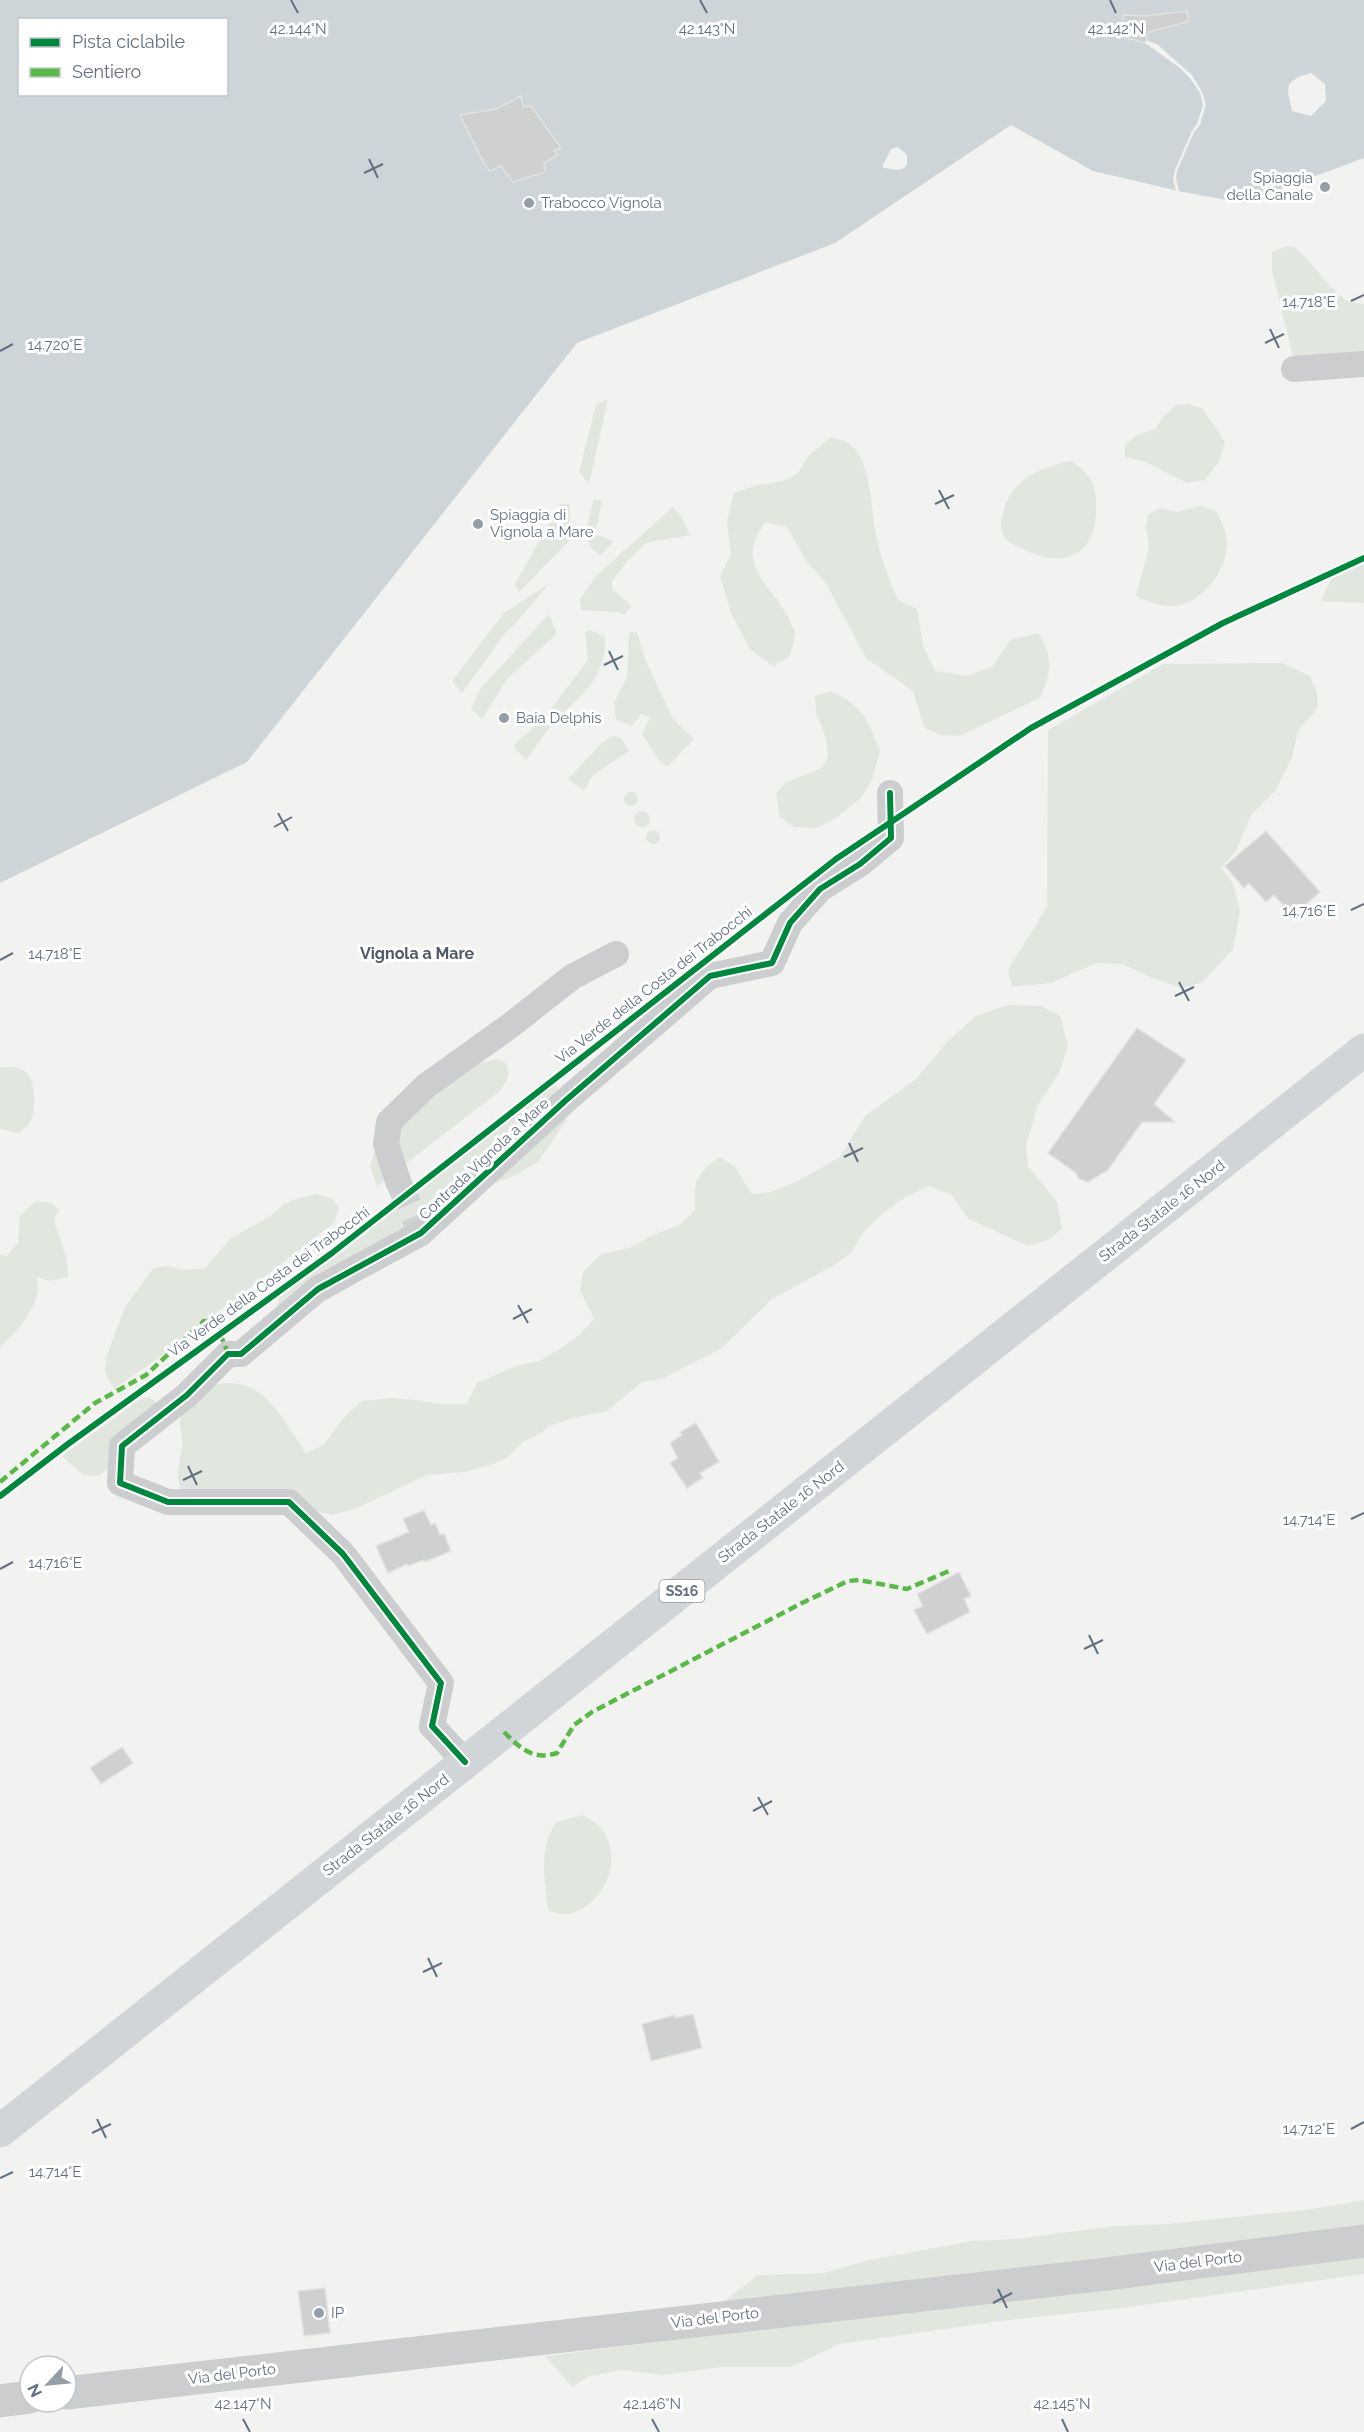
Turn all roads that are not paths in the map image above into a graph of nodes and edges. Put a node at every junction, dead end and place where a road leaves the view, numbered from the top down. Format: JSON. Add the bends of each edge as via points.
{"nodes":[{"id":1,"x":1364,"y":364,"type":"edge"},
{"id":2,"x":1294,"y":369,"type":"dead end"},
{"id":3,"x":890,"y":794,"type":"dead end"},
{"id":4,"x":616,"y":954,"type":"dead end"},
{"id":5,"x":1364,"y":1050,"type":"edge"},
{"id":6,"x":398,"y":1180,"type":"tunnel mouth"},
{"id":7,"x":465,"y":1762,"type":"junction"},
{"id":8,"x":0,"y":2131,"type":"edge"},
{"id":9,"x":1364,"y":2241,"type":"edge"},
{"id":10,"x":78,"y":2392,"type":"edge"},
{"id":11,"x":18,"y":2399,"type":"edge"},
{"id":12,"x":0,"y":2401,"type":"edge"}],
"edges":[{"from":1,"to":2,"type":"street"},
{"from":3,"to":7,"type":"street","name":"Contrada Vignola a Mare","via":[[891,838],[860,864],[820,889],[790,923],[772,963],[710,976],[421,1233],[318,1289],[241,1354],[228,1354],[187,1395],[122,1446],[120,1483],[168,1502],[289,1502],[343,1554],[441,1683],[432,1726]]},
{"from":4,"to":6,"type":"street","via":[[572,977],[426,1086],[389,1122],[386,1143]]},
{"from":5,"to":7,"type":"main road","name":"Strada Statale 16 Nord","number":"SS16"},
{"from":7,"to":8,"type":"main road","name":"Strada Statale 16 Nord","number":"SS16"},
{"from":9,"to":10,"type":"street","name":"Via del Porto"},
{"from":11,"to":12,"type":"street"}]}
